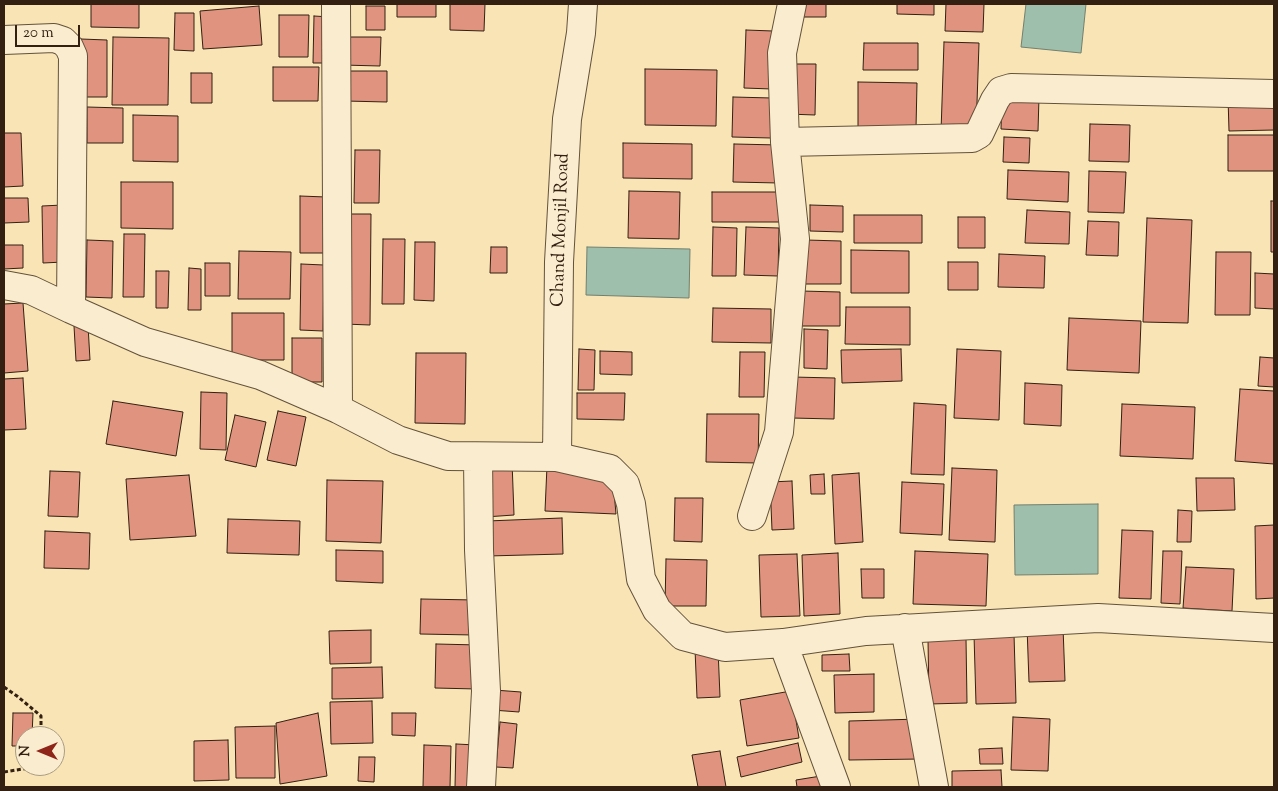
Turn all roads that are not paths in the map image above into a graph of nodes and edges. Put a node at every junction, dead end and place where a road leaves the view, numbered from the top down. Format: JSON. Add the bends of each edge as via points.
{"nodes":[{"id":1,"x":336,"y":4,"type":"edge"},
{"id":2,"x":583,"y":4,"type":"edge"},
{"id":3,"x":792,"y":4,"type":"edge"},
{"id":4,"x":4,"y":40,"type":"edge"},
{"id":5,"x":1274,"y":94,"type":"edge"},
{"id":6,"x":785,"y":142,"type":"junction"},
{"id":7,"x":4,"y":285,"type":"edge"},
{"id":8,"x":71,"y":309,"type":"junction"},
{"id":9,"x":338,"y":409,"type":"junction"},
{"id":10,"x":478,"y":457,"type":"junction"},
{"id":11,"x":557,"y":457,"type":"junction"},
{"id":12,"x":752,"y":516,"type":"dead end"},
{"id":13,"x":905,"y":628,"type":"junction"},
{"id":14,"x":1274,"y":628,"type":"edge"},
{"id":15,"x":783,"y":643,"type":"junction"},
{"id":16,"x":481,"y":787,"type":"edge"},
{"id":17,"x":836,"y":787,"type":"edge"},
{"id":18,"x":934,"y":787,"type":"edge"}],
"edges":[{"from":1,"to":9,"type":"street"},
{"from":2,"to":11,"type":"street","name":"Chand Monjil Road","via":[[567,118],[559,262]]},
{"from":3,"to":6,"type":"street","via":[[782,53]]},
{"from":4,"to":8,"type":"street","via":[[63,40],[73,56]]},
{"from":5,"to":6,"type":"street","via":[[1011,88],[1001,91],[979,134],[972,138]]},
{"from":6,"to":12,"type":"street","via":[[795,239],[779,432]]},
{"from":7,"to":8,"type":"street","via":[[31,290]]},
{"from":8,"to":9,"type":"street","via":[[145,342],[260,375]]},
{"from":9,"to":10,"type":"street","via":[[398,440],[448,456]]},
{"from":10,"to":11,"type":"street"},
{"from":10,"to":16,"type":"street","via":[[478,550],[486,691]]},
{"from":11,"to":15,"type":"street","via":[[610,469],[625,484],[631,504],[641,579],[657,610],[683,636],[725,647]]},
{"from":13,"to":14,"type":"street","via":[[1098,618]]},
{"from":13,"to":15,"type":"street","via":[[866,630]]},
{"from":13,"to":18,"type":"street"},
{"from":15,"to":17,"type":"street"}]}
